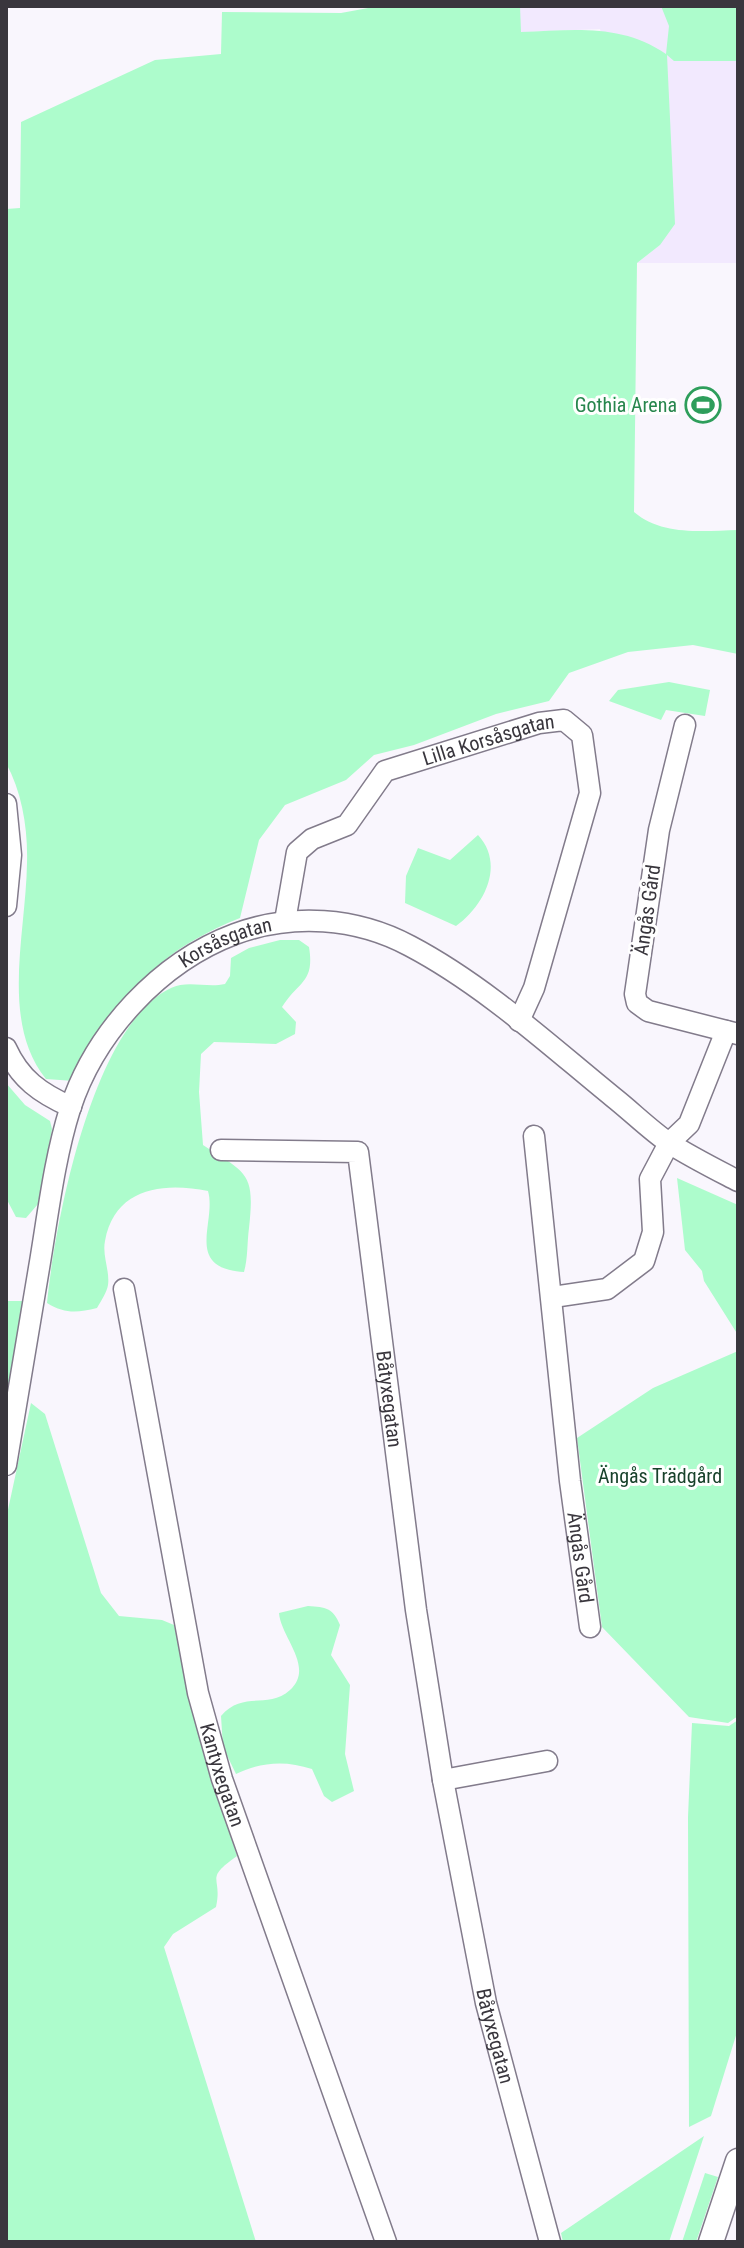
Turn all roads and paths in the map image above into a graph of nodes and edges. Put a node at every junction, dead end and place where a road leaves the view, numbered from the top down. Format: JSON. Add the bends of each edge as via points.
{"nodes":[{"id":1,"x":685,"y":725,"type":"dead end"},
{"id":2,"x":6,"y":804,"type":"edge"},
{"id":3,"x":6,"y":906,"type":"edge"},
{"id":4,"x":285,"y":921,"type":"junction"},
{"id":5,"x":519,"y":1021,"type":"junction"},
{"id":6,"x":732,"y":1032,"type":"edge"},
{"id":7,"x":6,"y":1048,"type":"edge"},
{"id":8,"x":71,"y":1107,"type":"junction"},
{"id":9,"x":534,"y":1136,"type":"dead end"},
{"id":10,"x":669,"y":1143,"type":"junction"},
{"id":11,"x":221,"y":1150,"type":"dead end"},
{"id":12,"x":738,"y":1181,"type":"edge"},
{"id":13,"x":124,"y":1289,"type":"dead end"},
{"id":14,"x":553,"y":1297,"type":"junction"},
{"id":15,"x":6,"y":1465,"type":"edge"},
{"id":16,"x":590,"y":1627,"type":"dead end"},
{"id":17,"x":547,"y":1761,"type":"dead end"},
{"id":18,"x":443,"y":1780,"type":"junction"},
{"id":19,"x":738,"y":2161,"type":"edge"},
{"id":20,"x":386,"y":2242,"type":"edge"},
{"id":21,"x":550,"y":2242,"type":"edge"},
{"id":22,"x":711,"y":2242,"type":"edge"}],
"edges":[{"from":1,"to":6,"type":"street","name":"Ängås Gård","via":[[659,830],[635,994],[648,1011]]},
{"from":2,"to":3,"type":"street","via":[[11,855]]},
{"from":4,"to":5,"type":"street","name":"Korsåsgatan","via":[[310,919],[391,937],[437,962]]},
{"from":4,"to":5,"type":"street","name":"Lilla Korsåsgatan","via":[[297,852],[312,839],[347,825],[385,771],[564,720],[582,735],[590,793],[534,988]]},
{"from":4,"to":8,"type":"street","name":"Korsåsgatan","via":[[219,940],[151,985],[118,1022]]},
{"from":5,"to":10,"type":"street","name":"Korsåsgatan"},
{"from":6,"to":10,"type":"street","name":"Ängås Gård","via":[[689,1124]]},
{"from":7,"to":8,"type":"street","via":[[39,1093]]},
{"from":8,"to":15,"type":"street","name":"Korsåsgatan","via":[[53,1181]]},
{"from":9,"to":14,"type":"street","name":"Ängås Gård"},
{"from":10,"to":12,"type":"street","name":"Korsåsgatan"},
{"from":10,"to":14,"type":"street","name":"Ängås Gård","via":[[650,1179],[653,1232],[644,1261],[607,1289]]},
{"from":11,"to":18,"type":"street","name":"Båtyxegatan","via":[[358,1152]]},
{"from":13,"to":20,"type":"street","name":"Kantyxegatan","via":[[198,1693],[222,1779]]},
{"from":14,"to":16,"type":"street","name":"Ängås Gård"},
{"from":17,"to":18,"type":"street"},
{"from":18,"to":21,"type":"street","name":"Båtyxegatan","via":[[486,2003]]},
{"from":19,"to":22,"type":"street"}]}
